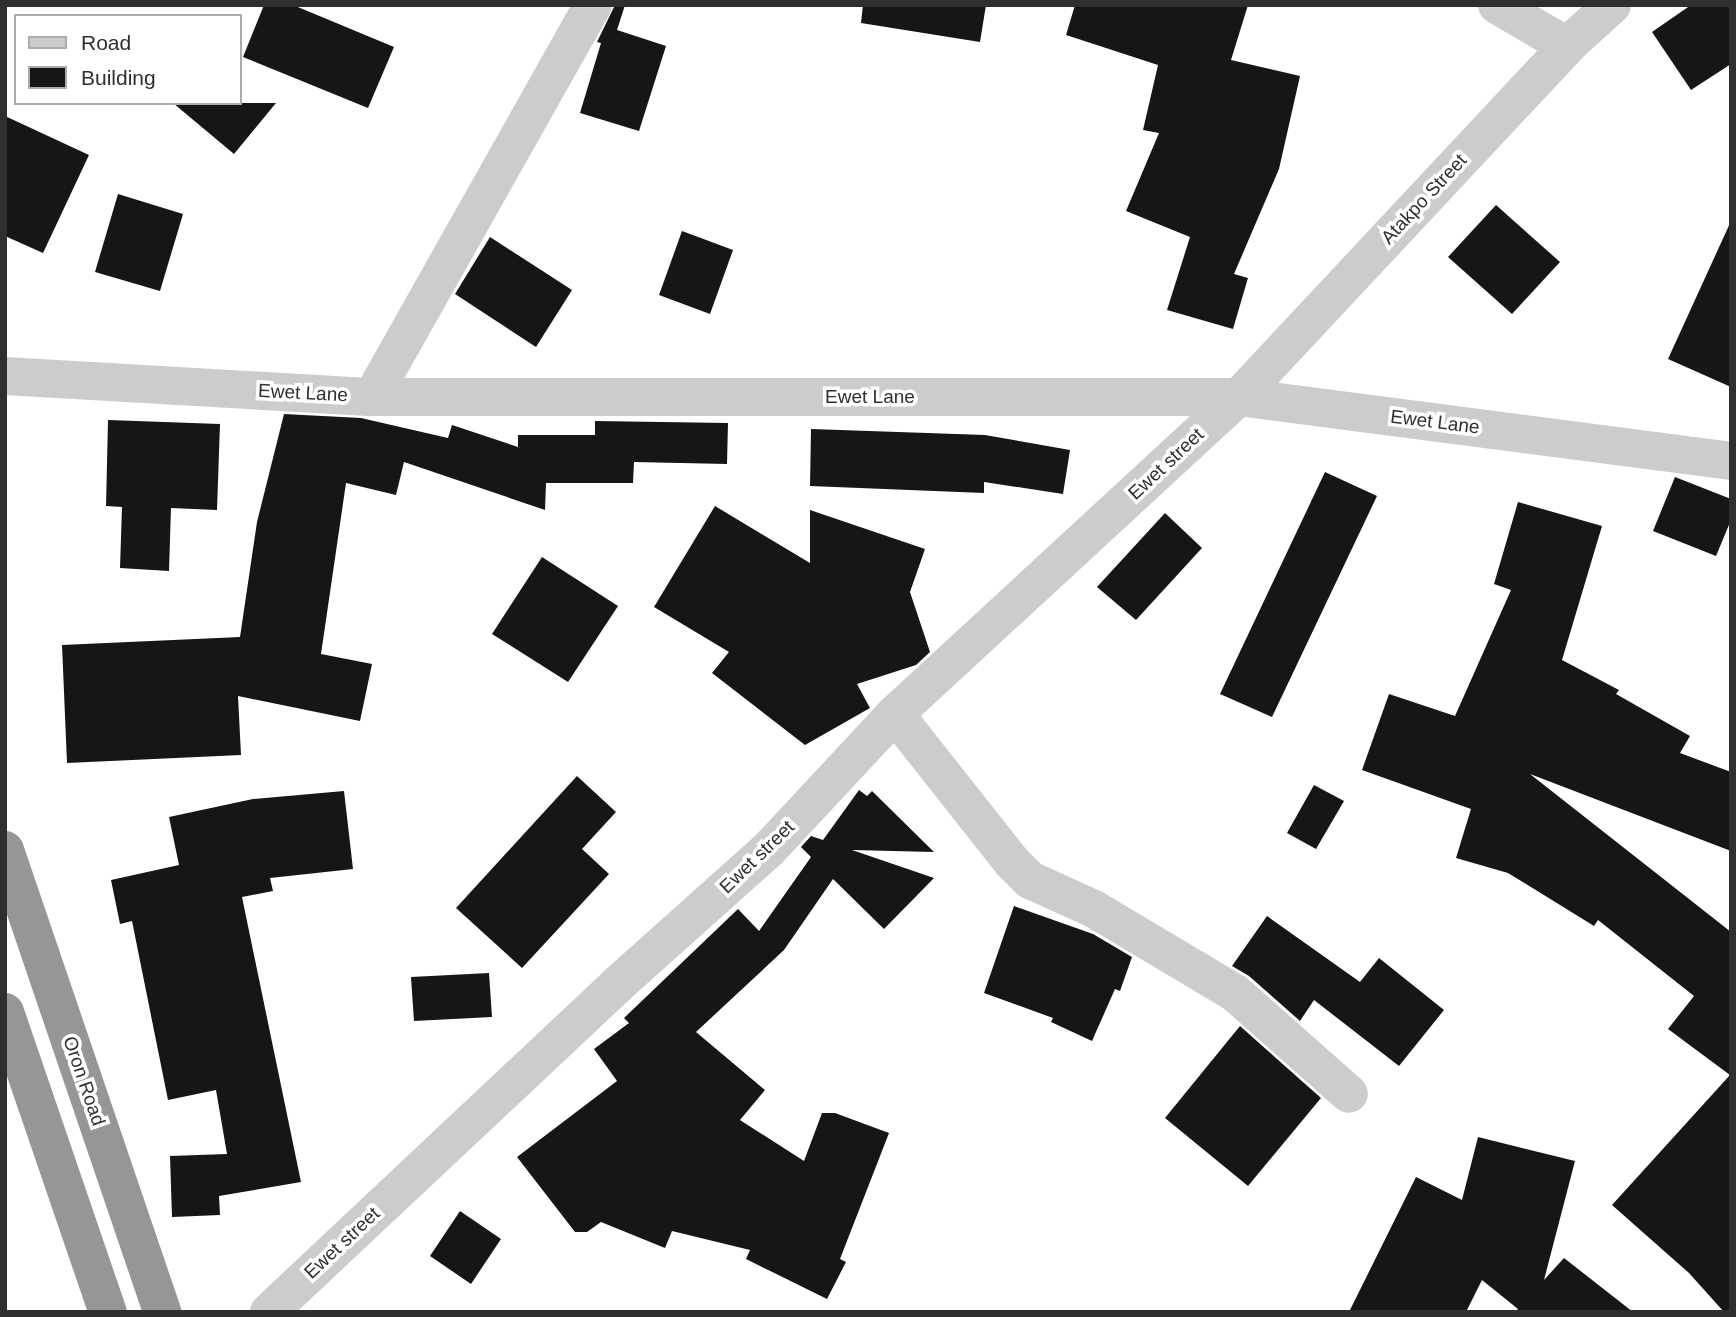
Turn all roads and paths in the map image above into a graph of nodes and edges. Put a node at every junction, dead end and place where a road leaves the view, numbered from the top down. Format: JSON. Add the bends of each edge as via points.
{"nodes":[{"id":1,"x":593,"y":5,"type":"edge"},
{"id":2,"x":1497,"y":5,"type":"edge"},
{"id":3,"x":1612,"y":5,"type":"edge"},
{"id":4,"x":1567,"y":46,"type":"junction"},
{"id":5,"x":5,"y":376,"type":"edge"},
{"id":6,"x":372,"y":397,"type":"junction"},
{"id":7,"x":1239,"y":397,"type":"junction"},
{"id":8,"x":1731,"y":461,"type":"edge"},
{"id":9,"x":895,"y":714,"type":"junction"},
{"id":10,"x":5,"y":849,"type":"edge"},
{"id":11,"x":5,"y":1012,"type":"edge"},
{"id":12,"x":1349,"y":1094,"type":"dead end"},
{"id":13,"x":108,"y":1312,"type":"edge"},
{"id":14,"x":162,"y":1312,"type":"edge"},
{"id":15,"x":270,"y":1312,"type":"edge"}],
"edges":[{"from":1,"to":6,"type":"street"},
{"from":2,"to":4,"type":"street"},
{"from":3,"to":4,"type":"street","name":"Atakpo Street"},
{"from":4,"to":7,"type":"street","name":"Atakpo Street"},
{"from":5,"to":6,"type":"street","name":"Ewet Lane"},
{"from":6,"to":7,"type":"street","name":"Ewet Lane"},
{"from":7,"to":8,"type":"street","name":"Ewet Lane"},
{"from":7,"to":9,"type":"street","name":"Ewet street"},
{"from":9,"to":12,"type":"street","via":[[1010,861],[1030,880],[1094,909],[1235,993]]},
{"from":9,"to":15,"type":"street","name":"Ewet street","via":[[769,849],[617,985]]},
{"from":10,"to":14,"type":"highway","name":"Oron Road"},
{"from":11,"to":13,"type":"highway"}]}
